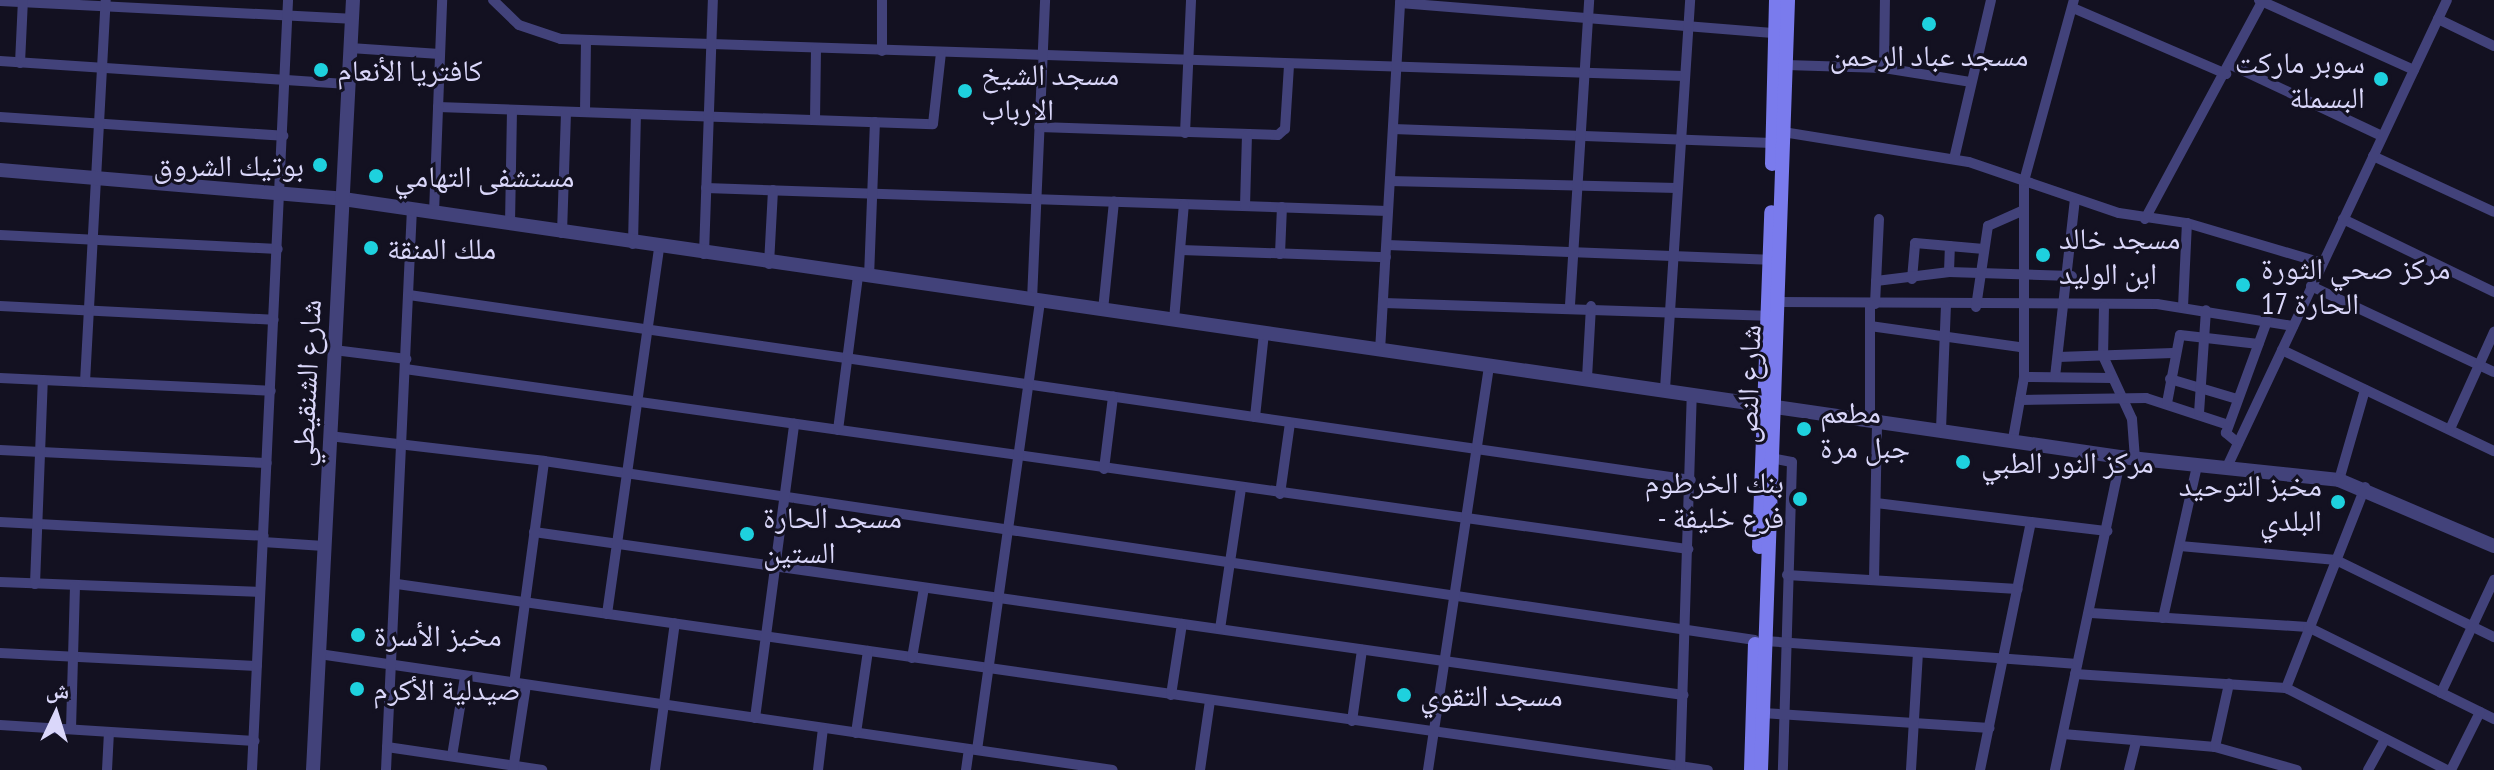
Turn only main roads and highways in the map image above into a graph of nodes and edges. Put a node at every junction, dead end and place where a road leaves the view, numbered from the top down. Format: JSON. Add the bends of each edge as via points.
{"nodes":[{"id":1,"x":1782,"y":5,"type":"edge"},
{"id":2,"x":1780,"y":140,"type":"junction"},
{"id":3,"x":1768,"y":407,"type":"junction"},
{"id":4,"x":1760,"y":640,"type":"junction"},
{"id":5,"x":1751,"y":770,"type":"edge"},
{"id":6,"x":1761,"y":770,"type":"edge"}],
"edges":[{"from":1,"to":2,"type":"main road","name":"شارع النص","via":[[1786,65]]},
{"from":1,"to":2,"type":"main road","name":"شارع النص","via":[[1776,33]]},
{"from":2,"to":3,"type":"main road","name":"شارع النص","via":[[1778,302]]},
{"from":2,"to":3,"type":"main road","name":"شارع النص","via":[[1766,316]]},
{"from":3,"to":4,"type":"main road","name":"شارع النص"},
{"from":3,"to":4,"type":"main road","name":"شارع النص","via":[[1770,509]]},
{"from":4,"to":5,"type":"main road","name":"شارع النص"},
{"from":4,"to":6,"type":"main road","name":"شارع النص"}]}
